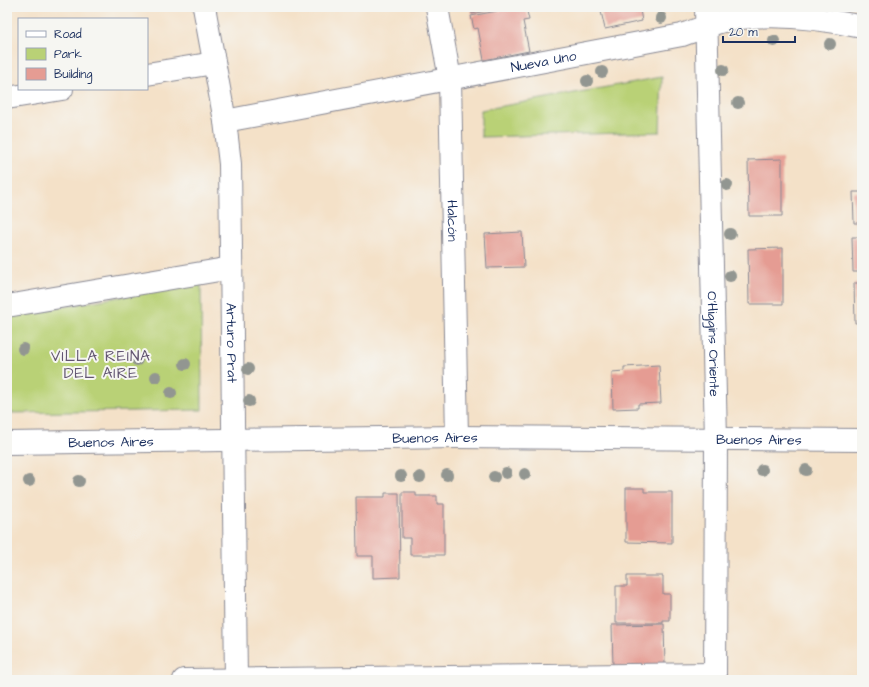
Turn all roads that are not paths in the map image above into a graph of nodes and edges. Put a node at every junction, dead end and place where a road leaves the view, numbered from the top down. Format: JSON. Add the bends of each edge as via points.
{"nodes":[{"id":1,"x":204,"y":7,"type":"edge"},
{"id":2,"x":437,"y":7,"type":"edge"},
{"id":3,"x":706,"y":17,"type":"edge"},
{"id":4,"x":862,"y":27,"type":"edge"},
{"id":5,"x":214,"y":63,"type":"junction"},
{"id":6,"x":148,"y":74,"type":"edge"},
{"id":7,"x":450,"y":80,"type":"junction"},
{"id":8,"x":56,"y":90,"type":"edge"},
{"id":9,"x":7,"y":98,"type":"edge"},
{"id":10,"x":225,"y":121,"type":"junction"},
{"id":11,"x":231,"y":268,"type":"junction"},
{"id":12,"x":7,"y":306,"type":"edge"},
{"id":13,"x":457,"y":437,"type":"junction"},
{"id":14,"x":716,"y":440,"type":"junction"},
{"id":15,"x":862,"y":440,"type":"edge"},
{"id":16,"x":233,"y":441,"type":"junction"},
{"id":17,"x":7,"y":443,"type":"edge"},
{"id":18,"x":715,"y":677,"type":"edge"},
{"id":19,"x":184,"y":680,"type":"edge"},
{"id":20,"x":236,"y":680,"type":"edge"}],
"edges":[{"from":1,"to":5,"type":"street","name":"Arturo Prat"},
{"from":2,"to":7,"type":"street","name":"Halcón"},
{"from":3,"to":4,"type":"street","name":"Nueva Uno","via":[[727,20],[801,18]]},
{"from":3,"to":7,"type":"street","name":"Nueva Uno","via":[[682,35]]},
{"from":3,"to":14,"type":"street","name":"O'Higgins Oriente"},
{"from":5,"to":6,"type":"street"},
{"from":5,"to":10,"type":"street","name":"Arturo Prat"},
{"from":7,"to":10,"type":"street","name":"Nueva Uno"},
{"from":7,"to":13,"type":"street","name":"Halcón"},
{"from":8,"to":9,"type":"street"},
{"from":10,"to":11,"type":"street","name":"Arturo Prat","via":[[230,164]]},
{"from":11,"to":12,"type":"street"},
{"from":11,"to":16,"type":"street","name":"Arturo Prat"},
{"from":13,"to":14,"type":"street","name":"Buenos Aires"},
{"from":13,"to":16,"type":"street","name":"Buenos Aires"},
{"from":14,"to":15,"type":"street","name":"Buenos Aires"},
{"from":14,"to":18,"type":"street","name":"O'Higgins Oriente"},
{"from":16,"to":17,"type":"street","name":"Buenos Aires"},
{"from":16,"to":20,"type":"street","name":"Arturo Prat"},
{"from":18,"to":20,"type":"street"},
{"from":19,"to":20,"type":"street"}]}
